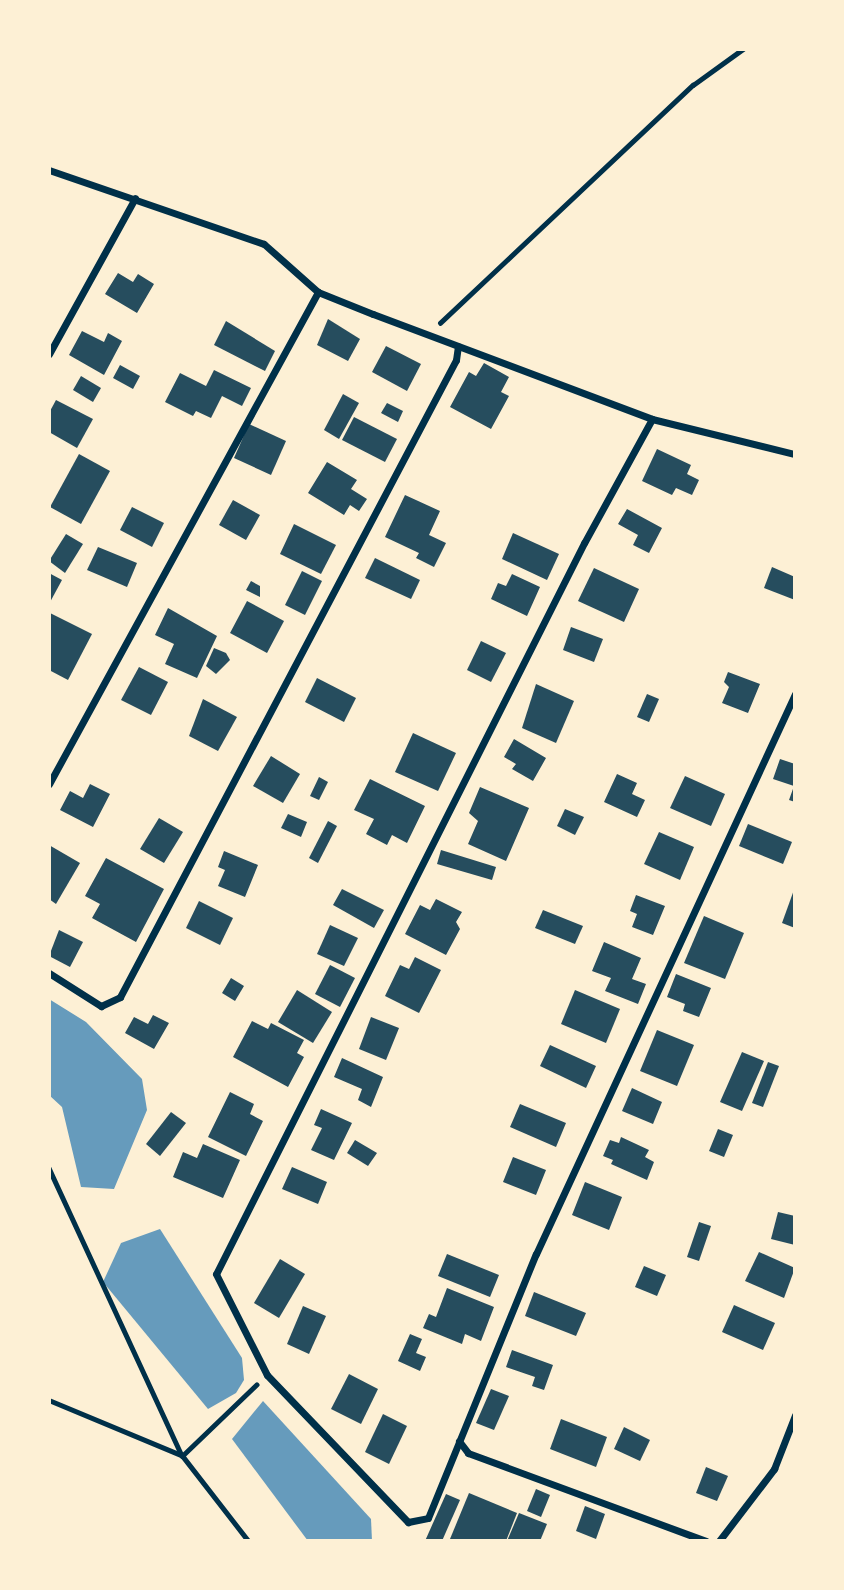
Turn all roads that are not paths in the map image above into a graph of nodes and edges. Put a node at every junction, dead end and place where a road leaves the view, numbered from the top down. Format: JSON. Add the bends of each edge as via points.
{"nodes":[{"id":1,"x":49,"y":170,"type":"edge"},
{"id":2,"x":135,"y":198,"type":"junction"},
{"id":3,"x":318,"y":292,"type":"junction"},
{"id":4,"x":458,"y":346,"type":"junction"},
{"id":5,"x":49,"y":354,"type":"edge"},
{"id":6,"x":652,"y":419,"type":"junction"},
{"id":7,"x":795,"y":454,"type":"edge"},
{"id":8,"x":795,"y":694,"type":"edge"},
{"id":9,"x":49,"y":784,"type":"edge"},
{"id":10,"x":49,"y":973,"type":"edge"},
{"id":11,"x":795,"y":1415,"type":"edge"},
{"id":12,"x":459,"y":1441,"type":"junction"},
{"id":13,"x":706,"y":1541,"type":"edge"},
{"id":14,"x":719,"y":1541,"type":"edge"}],
"edges":[{"from":1,"to":2,"type":"street"},
{"from":2,"to":3,"type":"street","via":[[264,244]]},
{"from":2,"to":5,"type":"street"},
{"from":3,"to":4,"type":"street"},
{"from":3,"to":9,"type":"street"},
{"from":4,"to":6,"type":"street"},
{"from":4,"to":10,"type":"street","via":[[456,360],[120,997],[101,1006]]},
{"from":6,"to":7,"type":"street"},
{"from":6,"to":12,"type":"street","via":[[584,542],[216,1274],[267,1375],[408,1522],[428,1518]]},
{"from":8,"to":12,"type":"street","via":[[536,1254]]},
{"from":11,"to":14,"type":"street","via":[[774,1469]]},
{"from":12,"to":13,"type":"street","via":[[468,1453]]}]}
